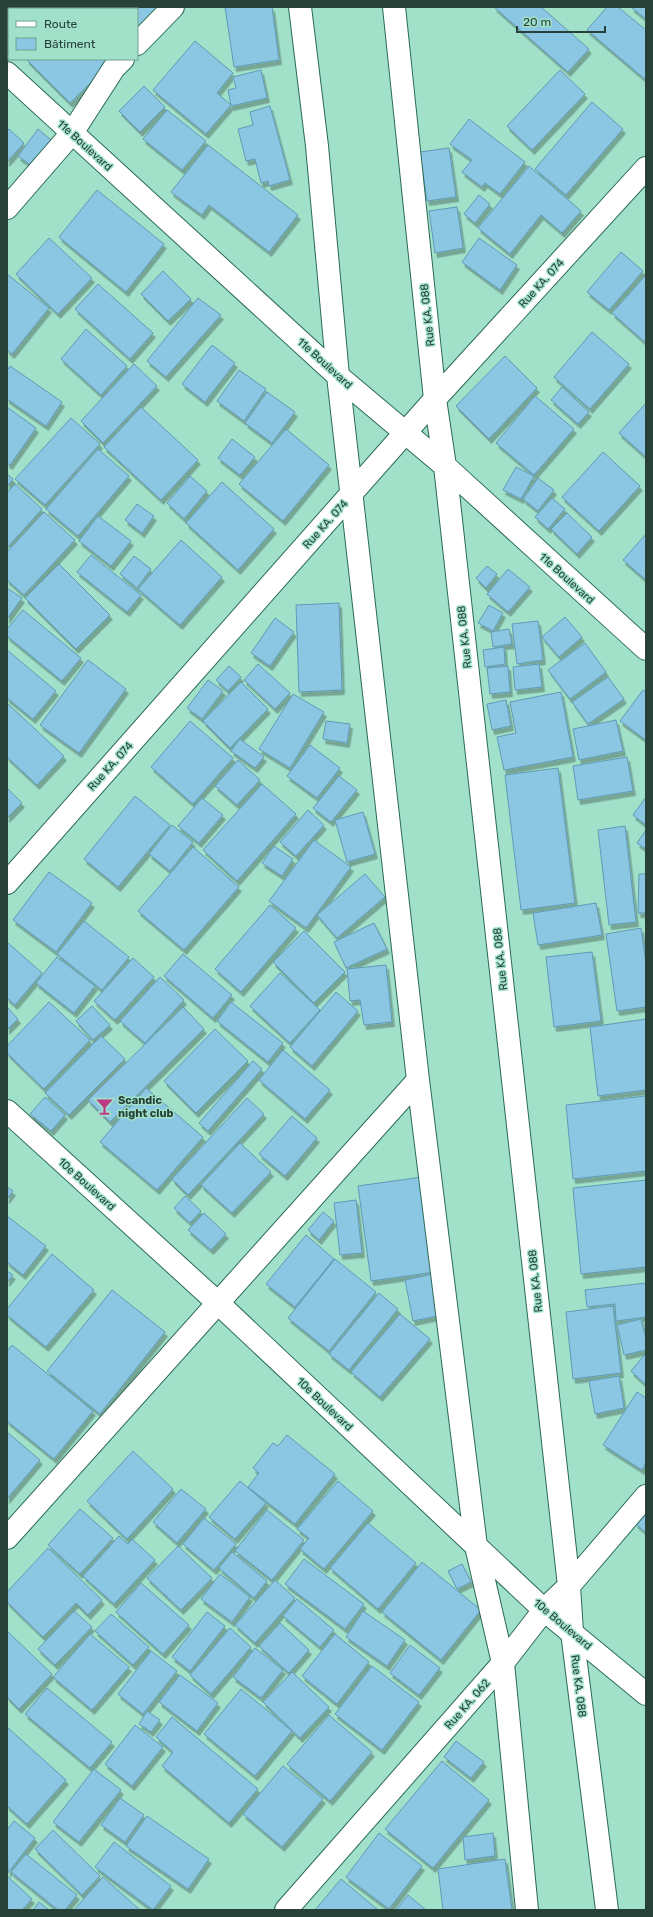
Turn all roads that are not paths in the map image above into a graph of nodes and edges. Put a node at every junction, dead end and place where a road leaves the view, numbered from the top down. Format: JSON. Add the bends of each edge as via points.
{"nodes":[{"id":1,"x":173,"y":7,"type":"edge"},
{"id":2,"x":300,"y":7,"type":"edge"},
{"id":3,"x":394,"y":7,"type":"edge"},
{"id":4,"x":138,"y":43,"type":"edge"},
{"id":5,"x":122,"y":60,"type":"edge"},
{"id":6,"x":7,"y":73,"type":"edge"},
{"id":7,"x":72,"y":133,"type":"junction"},
{"id":8,"x":646,"y":168,"type":"edge"},
{"id":9,"x":7,"y":208,"type":"edge"},
{"id":10,"x":338,"y":376,"type":"junction"},
{"id":11,"x":436,"y":399,"type":"junction"},
{"id":12,"x":406,"y":433,"type":"junction"},
{"id":13,"x":445,"y":466,"type":"junction"},
{"id":14,"x":352,"y":494,"type":"junction"},
{"id":15,"x":646,"y":649,"type":"edge"},
{"id":16,"x":7,"y":882,"type":"edge"},
{"id":17,"x":418,"y":1080,"type":"junction"},
{"id":18,"x":7,"y":1111,"type":"edge"},
{"id":19,"x":218,"y":1303,"type":"junction"},
{"id":20,"x":646,"y":1496,"type":"edge"},
{"id":21,"x":7,"y":1538,"type":"edge"},
{"id":22,"x":476,"y":1546,"type":"junction"},
{"id":23,"x":569,"y":1586,"type":"junction"},
{"id":24,"x":544,"y":1610,"type":"junction"},
{"id":25,"x":572,"y":1632,"type":"junction"},
{"id":26,"x":503,"y":1662,"type":"junction"},
{"id":27,"x":646,"y":1694,"type":"edge"},
{"id":28,"x":286,"y":1910,"type":"edge"},
{"id":29,"x":527,"y":1910,"type":"edge"},
{"id":30,"x":607,"y":1910,"type":"edge"}],
"edges":[{"from":1,"to":4,"type":"street"},
{"from":2,"to":10,"type":"street","via":[[318,146]]},
{"from":3,"to":11,"type":"street","name":"Rue KA. 088"},
{"from":5,"to":7,"type":"street","via":[[114,68]]},
{"from":6,"to":7,"type":"street","name":"11e Boulevard"},
{"from":7,"to":9,"type":"street"},
{"from":7,"to":10,"type":"street","name":"11e Boulevard"},
{"from":8,"to":11,"type":"street","name":"Rue KA. 074"},
{"from":10,"to":12,"type":"street","name":"11e Boulevard"},
{"from":10,"to":14,"type":"street"},
{"from":11,"to":12,"type":"street","name":"Rue KA. 074"},
{"from":11,"to":13,"type":"street","name":"Rue KA. 088"},
{"from":12,"to":13,"type":"street","name":"11e Boulevard"},
{"from":12,"to":14,"type":"street","name":"Rue KA. 074"},
{"from":13,"to":15,"type":"street","name":"11e Boulevard"},
{"from":13,"to":23,"type":"street","name":"Rue KA. 088"},
{"from":14,"to":16,"type":"street","name":"Rue KA. 074"},
{"from":14,"to":17,"type":"street"},
{"from":17,"to":19,"type":"street"},
{"from":17,"to":22,"type":"street"},
{"from":18,"to":19,"type":"street","name":"10e Boulevard"},
{"from":19,"to":21,"type":"street"},
{"from":19,"to":22,"type":"street","name":"10e Boulevard"},
{"from":20,"to":23,"type":"street","name":"Rue KA. 062"},
{"from":22,"to":24,"type":"street","name":"10e Boulevard"},
{"from":22,"to":26,"type":"street"},
{"from":23,"to":24,"type":"street","name":"Rue KA. 062"},
{"from":23,"to":25,"type":"street","name":"Rue KA. 088"},
{"from":24,"to":25,"type":"street","name":"10e Boulevard"},
{"from":24,"to":26,"type":"street","name":"Rue KA. 062"},
{"from":25,"to":27,"type":"street","name":"10e Boulevard"},
{"from":25,"to":30,"type":"street","name":"Rue KA. 088"},
{"from":26,"to":28,"type":"street","name":"Rue KA. 062"},
{"from":26,"to":29,"type":"street"}]}
